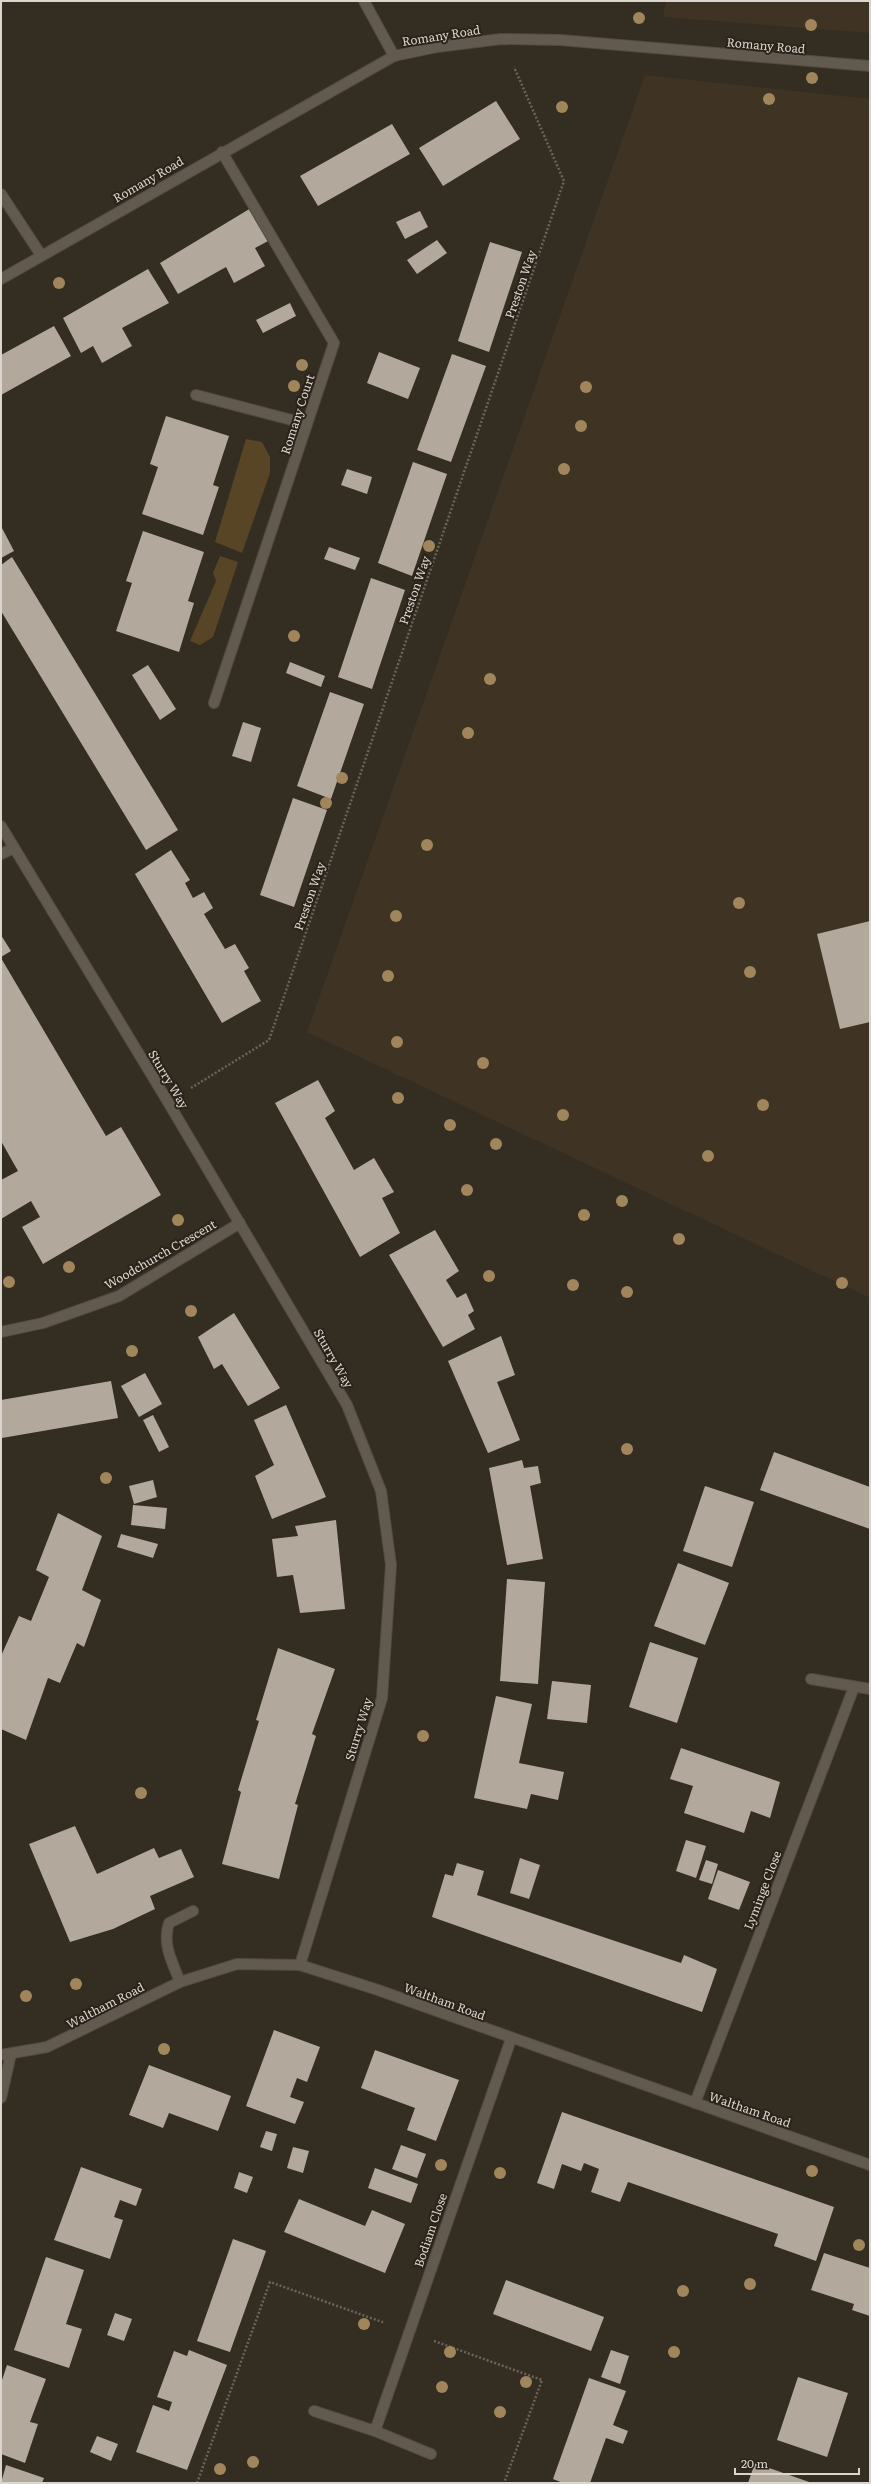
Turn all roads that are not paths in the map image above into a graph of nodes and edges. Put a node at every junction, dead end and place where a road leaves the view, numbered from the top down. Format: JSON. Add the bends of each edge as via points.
{"nodes":[{"id":1,"x":364,"y":1,"type":"edge"},
{"id":2,"x":394,"y":56,"type":"junction"},
{"id":3,"x":870,"y":66,"type":"edge"},
{"id":4,"x":222,"y":152,"type":"junction"},
{"id":5,"x":1,"y":194,"type":"edge"},
{"id":6,"x":41,"y":254,"type":"junction"},
{"id":7,"x":1,"y":279,"type":"edge"},
{"id":8,"x":196,"y":394,"type":"dead end"},
{"id":9,"x":307,"y":424,"type":"junction"},
{"id":10,"x":214,"y":703,"type":"dead end"},
{"id":11,"x":1,"y":826,"type":"edge"},
{"id":12,"x":14,"y":848,"type":"junction"},
{"id":13,"x":1,"y":854,"type":"edge"},
{"id":14,"x":240,"y":1223,"type":"junction"},
{"id":15,"x":1,"y":1332,"type":"edge"},
{"id":16,"x":811,"y":1679,"type":"dead end"},
{"id":17,"x":854,"y":1686,"type":"junction"},
{"id":18,"x":870,"y":1690,"type":"edge"},
{"id":19,"x":193,"y":1910,"type":"dead end"},
{"id":20,"x":300,"y":1965,"type":"junction"},
{"id":21,"x":180,"y":1982,"type":"junction"},
{"id":22,"x":511,"y":2039,"type":"junction"},
{"id":23,"x":6,"y":2055,"type":"edge"},
{"id":24,"x":1,"y":2098,"type":"edge"},
{"id":25,"x":695,"y":2103,"type":"junction"},
{"id":26,"x":870,"y":2165,"type":"edge"},
{"id":27,"x":314,"y":2411,"type":"dead end"},
{"id":28,"x":374,"y":2431,"type":"junction"},
{"id":29,"x":431,"y":2454,"type":"dead end"}],
"edges":[{"from":1,"to":2,"type":"street"},
{"from":2,"to":3,"type":"street","name":"Romany Road","via":[[437,47],[501,39],[560,40]]},
{"from":2,"to":4,"type":"street","name":"Romany Road"},
{"from":4,"to":6,"type":"street","name":"Romany Road"},
{"from":4,"to":9,"type":"street","name":"Romany Court","via":[[334,343]]},
{"from":5,"to":6,"type":"street"},
{"from":6,"to":7,"type":"street","name":"Romany Road"},
{"from":8,"to":9,"type":"street"},
{"from":9,"to":10,"type":"street","name":"Romany Court"},
{"from":11,"to":12,"type":"street","name":"Sturry Way"},
{"from":12,"to":13,"type":"street"},
{"from":12,"to":14,"type":"street","name":"Sturry Way"},
{"from":14,"to":15,"type":"street","name":"Woodchurch Crescent","via":[[119,1296],[43,1323]]},
{"from":14,"to":20,"type":"street","name":"Sturry Way","via":[[347,1405],[381,1491],[391,1565],[382,1698]]},
{"from":16,"to":17,"type":"street"},
{"from":17,"to":18,"type":"street"},
{"from":17,"to":25,"type":"street","name":"Lyminge Close"},
{"from":19,"to":21,"type":"street","via":[[169,1922],[165,1934],[166,1945]]},
{"from":20,"to":21,"type":"street","name":"Waltham Road","via":[[237,1964]]},
{"from":20,"to":22,"type":"street","name":"Waltham Road","via":[[378,1990]]},
{"from":21,"to":23,"type":"street","name":"Waltham Road","via":[[58,2042],[32,2051]]},
{"from":22,"to":25,"type":"street","name":"Waltham Road"},
{"from":22,"to":28,"type":"street","name":"Bodiam Close"},
{"from":23,"to":24,"type":"street"},
{"from":25,"to":26,"type":"street","name":"Waltham Road"},
{"from":27,"to":28,"type":"street"},
{"from":28,"to":29,"type":"street"}]}
